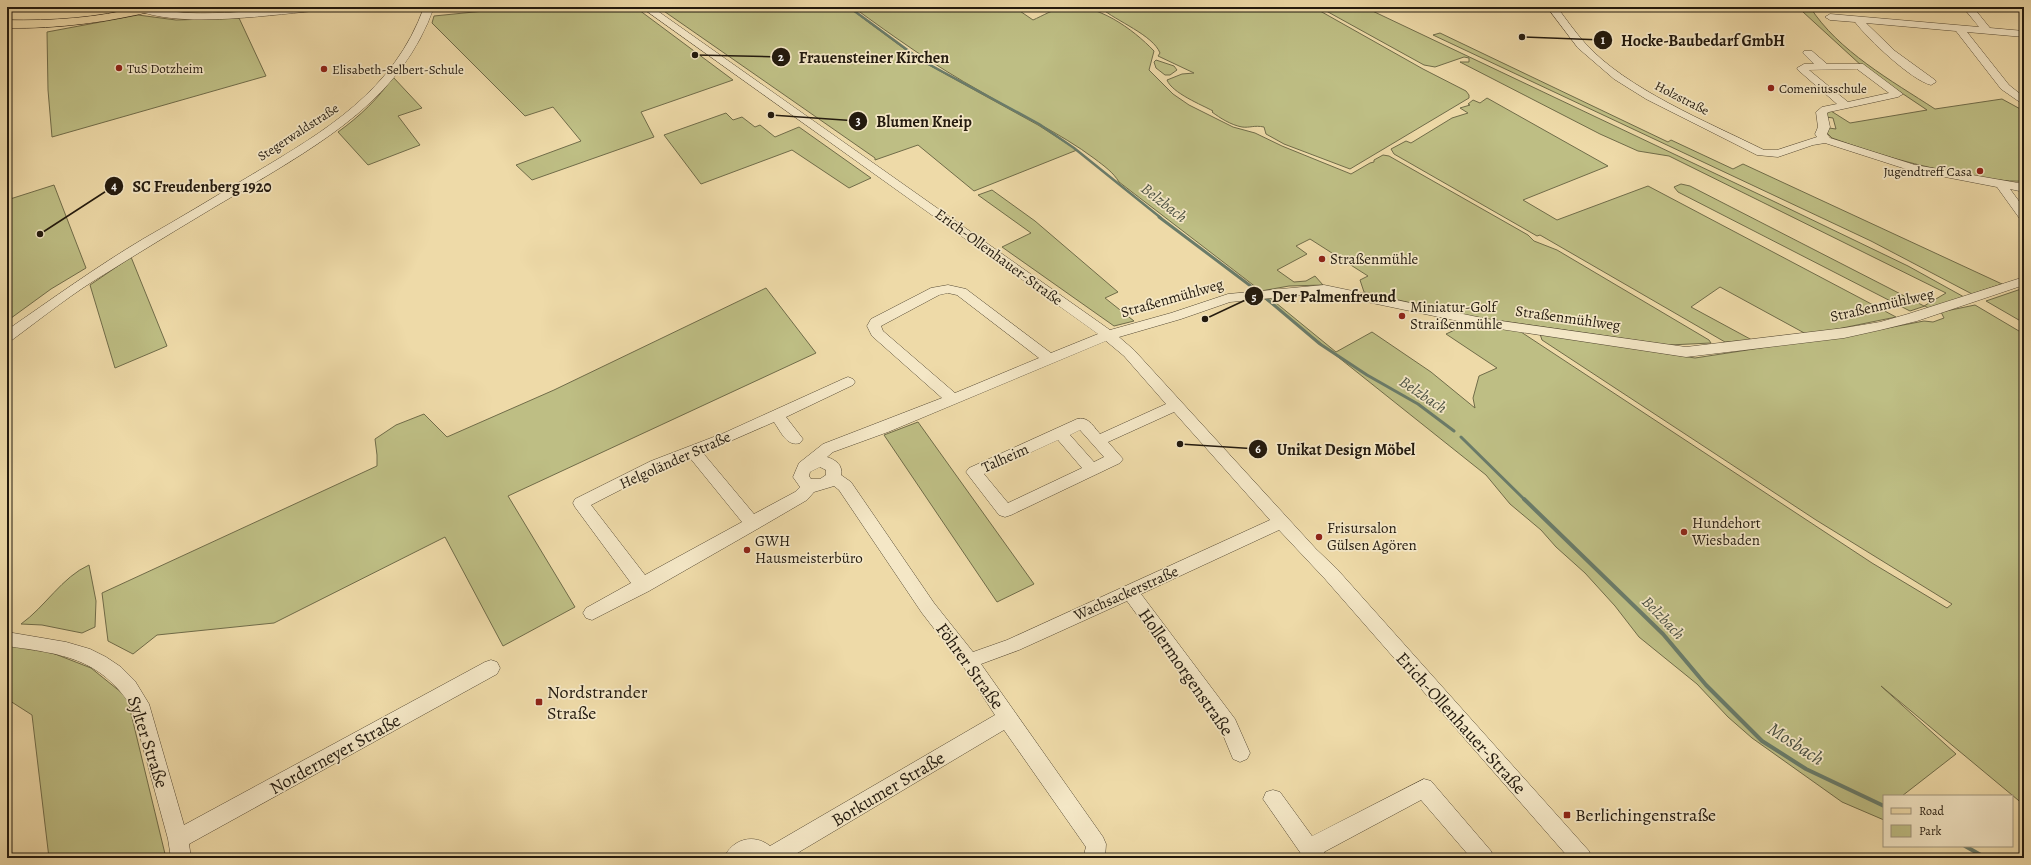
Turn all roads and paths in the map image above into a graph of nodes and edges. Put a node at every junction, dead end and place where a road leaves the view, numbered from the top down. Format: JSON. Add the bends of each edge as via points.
{"nodes":[{"id":1,"x":160,"y":7,"type":"edge"},
{"id":2,"x":325,"y":7,"type":"edge"},
{"id":3,"x":429,"y":7,"type":"edge"},
{"id":4,"x":646,"y":7,"type":"edge"},
{"id":5,"x":1552,"y":7,"type":"edge"},
{"id":6,"x":1968,"y":7,"type":"edge"},
{"id":7,"x":150,"y":8,"type":"edge"},
{"id":8,"x":190,"y":15,"type":"junction"},
{"id":9,"x":1830,"y":17,"type":"dead end"},
{"id":10,"x":1858,"y":19,"type":"junction"},
{"id":11,"x":7,"y":24,"type":"edge"},
{"id":12,"x":1959,"y":28,"type":"junction"},
{"id":13,"x":1987,"y":30,"type":"junction"},
{"id":14,"x":2024,"y":34,"type":"edge"},
{"id":15,"x":1808,"y":53,"type":"dead end"},
{"id":16,"x":1824,"y":66,"type":"junction"},
{"id":17,"x":1931,"y":82,"type":"dead end"},
{"id":18,"x":2024,"y":102,"type":"edge"},
{"id":19,"x":1846,"y":106,"type":"junction"},
{"id":20,"x":1824,"y":137,"type":"junction"},
{"id":21,"x":2000,"y":184,"type":"junction"},
{"id":22,"x":2024,"y":185,"type":"edge"},
{"id":23,"x":2024,"y":188,"type":"edge"},
{"id":24,"x":2024,"y":216,"type":"edge"},
{"id":25,"x":2024,"y":281,"type":"edge"},
{"id":26,"x":1108,"y":335,"type":"junction"},
{"id":27,"x":7,"y":337,"type":"edge"},
{"id":28,"x":1049,"y":360,"type":"junction"},
{"id":29,"x":848,"y":382,"type":"dead end"},
{"id":30,"x":952,"y":398,"type":"junction"},
{"id":31,"x":1176,"y":405,"type":"junction"},
{"id":32,"x":776,"y":415,"type":"junction"},
{"id":33,"x":1060,"y":433,"type":"junction"},
{"id":34,"x":795,"y":439,"type":"dead end"},
{"id":35,"x":1098,"y":441,"type":"junction"},
{"id":36,"x":841,"y":443,"type":"junction"},
{"id":37,"x":693,"y":451,"type":"junction"},
{"id":38,"x":806,"y":466,"type":"junction"},
{"id":39,"x":832,"y":470,"type":"junction"},
{"id":40,"x":1092,"y":470,"type":"junction"},
{"id":41,"x":810,"y":486,"type":"junction"},
{"id":42,"x":1282,"y":522,"type":"junction"},
{"id":43,"x":753,"y":524,"type":"junction"},
{"id":44,"x":643,"y":586,"type":"junction"},
{"id":45,"x":1130,"y":592,"type":"junction"},
{"id":46,"x":592,"y":613,"type":"dead end"},
{"id":47,"x":7,"y":639,"type":"edge"},
{"id":48,"x":969,"y":661,"type":"junction"},
{"id":49,"x":491,"y":668,"type":"dead end"},
{"id":50,"x":1007,"y":718,"type":"junction"},
{"id":51,"x":1240,"y":753,"type":"dead end"},
{"id":52,"x":1273,"y":799,"type":"dead end"},
{"id":53,"x":178,"y":839,"type":"junction"},
{"id":54,"x":1312,"y":853,"type":"edge"},
{"id":55,"x":181,"y":858,"type":"edge"},
{"id":56,"x":734,"y":858,"type":"edge"},
{"id":57,"x":766,"y":858,"type":"edge"},
{"id":58,"x":769,"y":858,"type":"edge"},
{"id":59,"x":1093,"y":858,"type":"edge"},
{"id":60,"x":1484,"y":858,"type":"edge"},
{"id":61,"x":1582,"y":858,"type":"edge"}],
"edges":[{"from":1,"to":8,"type":"street","via":[[168,12]]},
{"from":2,"to":8,"type":"street","via":[[227,15]]},
{"from":3,"to":27,"type":"street","name":"Stegerwaldstraße","via":[[417,38],[401,61],[365,103],[339,124],[313,143],[101,270]]},
{"from":4,"to":26,"type":"street","name":"Erich-Ollenhauer-Straße"},
{"from":5,"to":20,"type":"street","name":"Holzstraße","via":[[1582,46],[1618,77],[1650,97],[1756,151],[1770,155],[1779,154]]},
{"from":6,"to":13,"type":"street"},
{"from":7,"to":8,"type":"street","via":[[156,14]]},
{"from":7,"to":11,"type":"main road","via":[[83,20]]},
{"from":9,"to":10,"type":"street"},
{"from":10,"to":12,"type":"street"},
{"from":10,"to":17,"type":"street","via":[[1877,42]]},
{"from":12,"to":13,"type":"street"},
{"from":12,"to":18,"type":"street","via":[[2005,87]]},
{"from":13,"to":14,"type":"street"},
{"from":15,"to":16,"type":"street"},
{"from":16,"to":19,"type":"street","via":[[1802,69]]},
{"from":16,"to":19,"type":"street","via":[[1859,66],[1898,94]]},
{"from":19,"to":20,"type":"street","via":[[1821,112]]},
{"from":20,"to":21,"type":"street","name":"Holzstraße","via":[[1907,166]]},
{"from":21,"to":22,"type":"street","name":"Holzstraße"},
{"from":21,"to":23,"type":"street","name":"Holzstraße"},
{"from":21,"to":24,"type":"street"},
{"from":25,"to":26,"type":"street","name":"Straßenmühlweg","via":[[1880,326],[1828,335],[1686,352],[1487,323],[1324,289],[1217,301],[1180,315]]},
{"from":26,"to":28,"type":"street"},
{"from":26,"to":31,"type":"street","name":"Erich-Ollenhauer-Straße","via":[[1129,353]]},
{"from":28,"to":30,"type":"street"},
{"from":28,"to":30,"type":"street","via":[[955,289],[936,291],[876,322],[874,326],[877,333]]},
{"from":29,"to":32,"type":"street","name":"Helgoländer Straße"},
{"from":30,"to":36,"type":"street"},
{"from":31,"to":35,"type":"street"},
{"from":31,"to":42,"type":"street","name":"Erich-Ollenhauer-Straße"},
{"from":32,"to":34,"type":"street"},
{"from":32,"to":37,"type":"street","name":"Helgoländer Straße"},
{"from":33,"to":35,"type":"street","name":"Talheim","via":[[1082,423]]},
{"from":33,"to":40,"type":"street"},
{"from":33,"to":40,"type":"street","name":"Talheim","via":[[974,472],[1005,511]]},
{"from":35,"to":40,"type":"street","name":"Talheim","via":[[1115,459]]},
{"from":36,"to":38,"type":"street","via":[[822,451]]},
{"from":36,"to":39,"type":"street","via":[[831,455]]},
{"from":37,"to":43,"type":"street"},
{"from":37,"to":44,"type":"street","name":"Helgoländer Straße","via":[[656,465],[581,503]]},
{"from":38,"to":39,"type":"street","via":[[815,462]]},
{"from":38,"to":41,"type":"street","via":[[801,477],[802,481]]},
{"from":39,"to":41,"type":"street","via":[[826,484]]},
{"from":39,"to":48,"type":"street","name":"Föhrer Straße","via":[[928,608]]},
{"from":41,"to":43,"type":"street","via":[[801,496]]},
{"from":42,"to":45,"type":"street","name":"Wachsackerstraße"},
{"from":42,"to":61,"type":"street","name":"Erich-Ollenhauer-Straße","via":[[1326,577],[1341,587]]},
{"from":43,"to":44,"type":"street"},
{"from":44,"to":46,"type":"street"},
{"from":45,"to":48,"type":"street","name":"Wachsackerstraße","via":[[1013,645]]},
{"from":45,"to":51,"type":"street","name":"Hollermorgenstraße","via":[[1228,725]]},
{"from":47,"to":53,"type":"street","name":"Sylter Straße","via":[[60,647],[88,656],[116,673],[130,687],[140,704]]},
{"from":48,"to":50,"type":"street","name":"Föhrer Straße"},
{"from":49,"to":53,"type":"street","name":"Norderneyer Straße"},
{"from":50,"to":58,"type":"street","name":"Borkumer Straße","via":[[845,816]]},
{"from":50,"to":59,"type":"street","name":"Föhrer Straße","via":[[1096,844],[1096,854]]},
{"from":52,"to":54,"type":"street"},
{"from":53,"to":55,"type":"street","name":"Sylter Straße"},
{"from":54,"to":60,"type":"street","via":[[1424,788]]},
{"from":56,"to":57,"type":"street","via":[[746,848],[755,848],[763,852]]}]}
